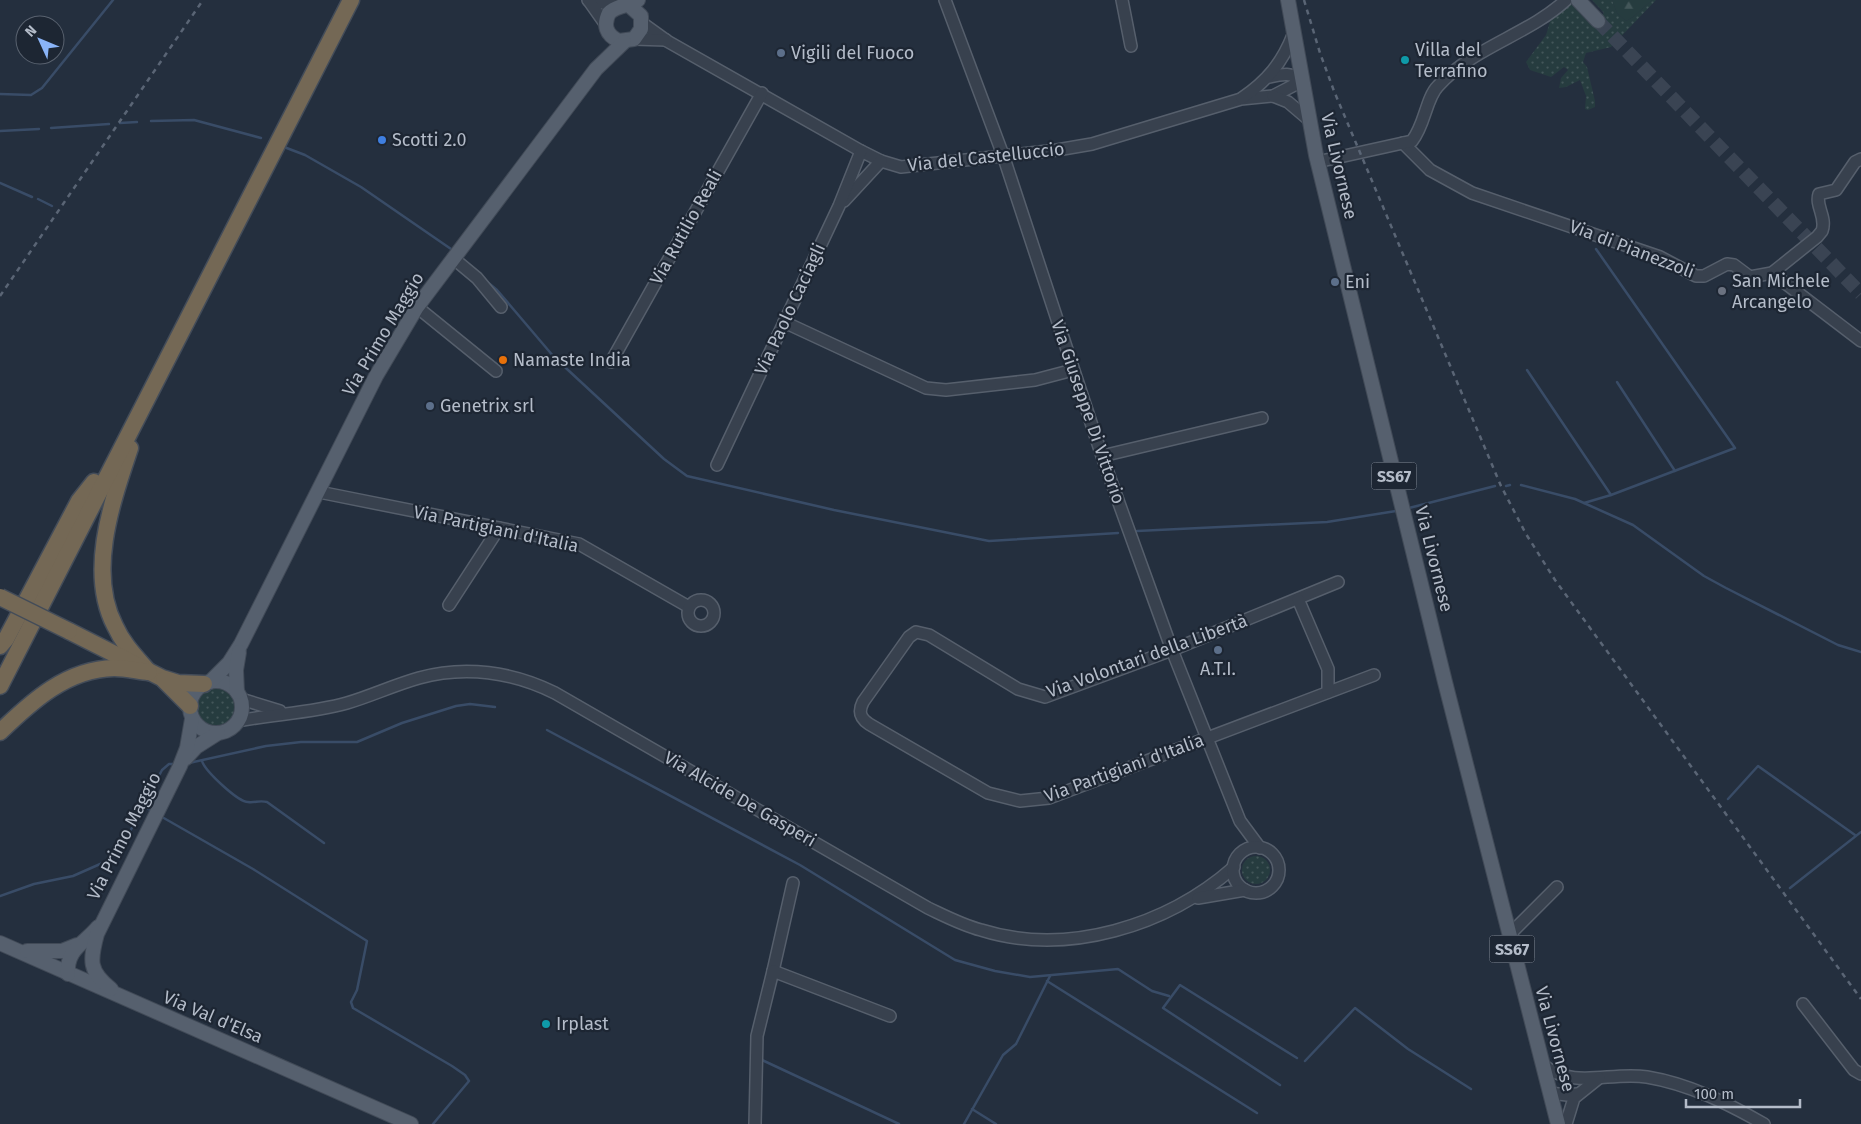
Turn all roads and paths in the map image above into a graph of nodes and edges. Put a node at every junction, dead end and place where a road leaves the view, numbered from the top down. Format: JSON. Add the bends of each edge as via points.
{"nodes":[{"id":1,"x":341,"y":0,"type":"edge"},
{"id":2,"x":351,"y":0,"type":"edge"},
{"id":3,"x":588,"y":0,"type":"edge"},
{"id":4,"x":648,"y":0,"type":"edge"},
{"id":5,"x":946,"y":0,"type":"edge"},
{"id":6,"x":1122,"y":0,"type":"edge"},
{"id":7,"x":1288,"y":0,"type":"edge"},
{"id":8,"x":1566,"y":0,"type":"edge"},
{"id":9,"x":1578,"y":0,"type":"edge"},
{"id":10,"x":629,"y":4,"type":"edge"},
{"id":11,"x":641,"y":20,"type":"junction"},
{"id":12,"x":1598,"y":21,"type":"tunnel mouth"},
{"id":13,"x":608,"y":30,"type":"junction"},
{"id":14,"x":1293,"y":35,"type":"junction"},
{"id":15,"x":629,"y":40,"type":"junction"},
{"id":16,"x":668,"y":41,"type":"junction"},
{"id":17,"x":1131,"y":46,"type":"dead end"},
{"id":18,"x":596,"y":69,"type":"junction"},
{"id":19,"x":1270,"y":77,"type":"junction"},
{"id":20,"x":1302,"y":81,"type":"junction"},
{"id":21,"x":762,"y":93,"type":"junction"},
{"id":22,"x":1273,"y":96,"type":"junction"},
{"id":23,"x":1241,"y":99,"type":"junction"},
{"id":24,"x":1308,"y":119,"type":"junction"},
{"id":25,"x":1403,"y":143,"type":"junction"},
{"id":26,"x":861,"y":151,"type":"junction"},
{"id":27,"x":1003,"y":155,"type":"junction"},
{"id":28,"x":1861,"y":159,"type":"edge"},
{"id":29,"x":881,"y":161,"type":"junction"},
{"id":30,"x":1318,"y":162,"type":"junction"},
{"id":31,"x":839,"y":206,"type":"junction"},
{"id":32,"x":453,"y":258,"type":"junction"},
{"id":33,"x":1772,"y":273,"type":"junction"},
{"id":34,"x":417,"y":306,"type":"junction"},
{"id":35,"x":501,"y":307,"type":"dead end"},
{"id":36,"x":784,"y":322,"type":"junction"},
{"id":37,"x":1861,"y":341,"type":"edge"},
{"id":38,"x":611,"y":362,"type":"dead end"},
{"id":39,"x":1073,"y":370,"type":"junction"},
{"id":40,"x":496,"y":371,"type":"dead end"},
{"id":41,"x":147,"y":397,"type":"junction"},
{"id":42,"x":1262,"y":418,"type":"dead end"},
{"id":43,"x":1102,"y":456,"type":"junction"},
{"id":44,"x":717,"y":465,"type":"dead end"},
{"id":45,"x":94,"y":482,"type":"junction"},
{"id":46,"x":319,"y":492,"type":"junction"},
{"id":47,"x":499,"y":528,"type":"junction"},
{"id":48,"x":1338,"y":582,"type":"dead end"},
{"id":49,"x":0,"y":596,"type":"edge"},
{"id":50,"x":1298,"y":599,"type":"junction"},
{"id":51,"x":449,"y":605,"type":"dead end"},
{"id":52,"x":689,"y":607,"type":"dead end"},
{"id":53,"x":909,"y":637,"type":"joint"},
{"id":54,"x":241,"y":644,"type":"junction"},
{"id":55,"x":0,"y":646,"type":"edge"},
{"id":56,"x":1172,"y":650,"type":"junction"},
{"id":57,"x":0,"y":666,"type":"edge"},
{"id":58,"x":155,"y":675,"type":"junction"},
{"id":59,"x":1374,"y":675,"type":"dead end"},
{"id":60,"x":207,"y":683,"type":"junction"},
{"id":61,"x":0,"y":686,"type":"edge"},
{"id":62,"x":1328,"y":692,"type":"junction"},
{"id":63,"x":239,"y":695,"type":"junction"},
{"id":64,"x":287,"y":712,"type":"junction"},
{"id":65,"x":191,"y":713,"type":"junction"},
{"id":66,"x":238,"y":721,"type":"junction"},
{"id":67,"x":0,"y":732,"type":"edge"},
{"id":68,"x":218,"y":733,"type":"junction"},
{"id":69,"x":1208,"y":738,"type":"junction"},
{"id":70,"x":180,"y":766,"type":"junction"},
{"id":71,"x":1240,"y":821,"type":"junction"},
{"id":72,"x":1260,"y":848,"type":"junction"},
{"id":73,"x":1241,"y":853,"type":"junction"},
{"id":74,"x":1234,"y":867,"type":"junction"},
{"id":75,"x":792,"y":883,"type":"dead end"},
{"id":76,"x":1557,"y":887,"type":"dead end"},
{"id":77,"x":1245,"y":890,"type":"junction"},
{"id":78,"x":1189,"y":900,"type":"junction"},
{"id":79,"x":102,"y":922,"type":"junction"},
{"id":80,"x":1509,"y":935,"type":"junction"},
{"id":81,"x":0,"y":943,"type":"edge"},
{"id":82,"x":77,"y":945,"type":"junction"},
{"id":83,"x":16,"y":950,"type":"junction"},
{"id":84,"x":92,"y":950,"type":"junction"},
{"id":85,"x":773,"y":971,"type":"junction"},
{"id":86,"x":68,"y":974,"type":"junction"},
{"id":87,"x":124,"y":999,"type":"junction"},
{"id":88,"x":1803,"y":1004,"type":"dead end"},
{"id":89,"x":890,"y":1016,"type":"dead end"},
{"id":90,"x":1543,"y":1065,"type":"junction"},
{"id":91,"x":1861,"y":1074,"type":"edge"},
{"id":92,"x":1568,"y":1078,"type":"junction"},
{"id":93,"x":1599,"y":1078,"type":"junction"},
{"id":94,"x":1550,"y":1093,"type":"junction"},
{"id":95,"x":1578,"y":1094,"type":"junction"},
{"id":96,"x":412,"y":1124,"type":"edge"},
{"id":97,"x":755,"y":1124,"type":"edge"},
{"id":98,"x":1558,"y":1124,"type":"edge"},
{"id":99,"x":1566,"y":1124,"type":"edge"},
{"id":100,"x":1763,"y":1124,"type":"edge"}],
"edges":[{"from":1,"to":45,"type":"highway"},
{"from":2,"to":41,"type":"highway"},
{"from":3,"to":10,"type":"street"},
{"from":3,"to":13,"type":"street"},
{"from":4,"to":11,"type":"main road","name":"Via Primo Maggio"},
{"from":5,"to":27,"type":"street","name":"Via Giuseppe Di Vittorio"},
{"from":6,"to":17,"type":"street"},
{"from":7,"to":14,"type":"main road","name":"Via Livornese","number":"SS67"},
{"from":8,"to":25,"type":"street","via":[[1453,72],[1434,91],[1412,141]]},
{"from":9,"to":12,"type":"main road"},
{"from":10,"to":11,"type":"main road"},
{"from":10,"to":13,"type":"main road","name":"Via Primo Maggio","via":[[609,13]]},
{"from":11,"to":15,"type":"main road","name":"Via Primo Maggio","via":[[641,29]]},
{"from":11,"to":16,"type":"street","name":"Via del Castelluccio"},
{"from":13,"to":15,"type":"main road"},
{"from":13,"to":18,"type":"main road","name":"Via Primo Maggio"},
{"from":14,"to":19,"type":"street","name":"Via del Castelluccio"},
{"from":14,"to":20,"type":"main road","name":"Via Livornese","number":"SS67"},
{"from":15,"to":16,"type":"street"},
{"from":15,"to":18,"type":"main road","name":"Via Primo Maggio"},
{"from":16,"to":21,"type":"street","name":"Via del Castelluccio"},
{"from":18,"to":32,"type":"main road","name":"Via Primo Maggio"},
{"from":19,"to":20,"type":"street","via":[[1285,73]]},
{"from":19,"to":23,"type":"street","name":"Via del Castelluccio"},
{"from":20,"to":22,"type":"street","name":"Via del Castelluccio"},
{"from":20,"to":24,"type":"main road","name":"Via Livornese","number":"SS67"},
{"from":21,"to":26,"type":"street","name":"Via del Castelluccio"},
{"from":21,"to":38,"type":"street","name":"Via Rutilio Reali"},
{"from":22,"to":23,"type":"street","name":"Via del Castelluccio"},
{"from":22,"to":24,"type":"street","via":[[1288,102]]},
{"from":23,"to":27,"type":"street","name":"Via del Castelluccio","via":[[1092,144]]},
{"from":24,"to":30,"type":"main road","name":"Via Livornese","number":"SS67"},
{"from":25,"to":30,"type":"street"},
{"from":25,"to":33,"type":"street","name":"Via di Pianezzoli","via":[[1430,170],[1472,193],[1660,257],[1696,276],[1704,276],[1727,264],[1734,265],[1750,277]]},
{"from":26,"to":29,"type":"street","name":"Via del Castelluccio"},
{"from":26,"to":31,"type":"street","name":"Via Paolo Caciagli"},
{"from":27,"to":29,"type":"street","name":"Via del Castelluccio","via":[[913,167]]},
{"from":27,"to":39,"type":"street","name":"Via Giuseppe Di Vittorio"},
{"from":28,"to":33,"type":"street","via":[[1855,162],[1836,190],[1819,194],[1817,198],[1824,225],[1817,237]]},
{"from":29,"to":31,"type":"street"},
{"from":30,"to":80,"type":"main road","name":"Via Livornese","number":"SS67"},
{"from":31,"to":36,"type":"street","name":"Via Paolo Caciagli"},
{"from":32,"to":34,"type":"main road","name":"Via Primo Maggio"},
{"from":32,"to":35,"type":"street","via":[[484,285]]},
{"from":33,"to":37,"type":"street"},
{"from":34,"to":40,"type":"street"},
{"from":34,"to":46,"type":"main road","name":"Via Primo Maggio","via":[[376,376]]},
{"from":36,"to":39,"type":"street","via":[[926,388],[946,390],[1035,380]]},
{"from":36,"to":44,"type":"street","name":"Via Paolo Caciagli"},
{"from":39,"to":43,"type":"street","name":"Via Giuseppe Di Vittorio"},
{"from":41,"to":58,"type":"highway","via":[[105,536],[103,575],[106,601],[114,624],[125,645]]},
{"from":41,"to":61,"type":"highway"},
{"from":42,"to":43,"type":"street"},
{"from":43,"to":56,"type":"street","name":"Via Giuseppe Di Vittorio"},
{"from":45,"to":55,"type":"highway","via":[[79,501]]},
{"from":45,"to":57,"type":"highway"},
{"from":46,"to":47,"type":"street","name":"Via Partigiani d'Italia"},
{"from":46,"to":54,"type":"main road","name":"Via Primo Maggio"},
{"from":47,"to":51,"type":"street"},
{"from":47,"to":52,"type":"street","name":"Via Partigiani d'Italia","via":[[579,544]]},
{"from":48,"to":50,"type":"street","name":"Via Volontari della Libertà"},
{"from":49,"to":58,"type":"highway","bridge":true},
{"from":50,"to":56,"type":"street","name":"Via Volontari della Libertà"},
{"from":50,"to":62,"type":"street","via":[[1328,669]]},
{"from":53,"to":56,"type":"street","name":"Via Volontari della Libertà","via":[[916,632],[925,633],[1018,689],[1045,697]]},
{"from":53,"to":69,"type":"street","name":"Via Partigiani d'Italia","via":[[863,702],[861,717],[998,797],[1020,801],[1049,798]]},
{"from":54,"to":60,"type":"main road","name":"Via Primo Maggio","via":[[229,663]]},
{"from":54,"to":63,"type":"main road","name":"Via Primo Maggio","via":[[237,664]]},
{"from":56,"to":69,"type":"street","name":"Via Giuseppe Di Vittorio"},
{"from":58,"to":60,"type":"highway","via":[[178,683]]},
{"from":58,"to":65,"type":"highway"},
{"from":58,"to":67,"type":"highway","via":[[114,668],[84,672],[50,689]]},
{"from":59,"to":62,"type":"street","name":"Via Partigiani d'Italia"},
{"from":60,"to":63,"type":"main road","via":[[225,683]]},
{"from":60,"to":65,"type":"main road","via":[[194,693]]},
{"from":62,"to":69,"type":"street","name":"Via Partigiani d'Italia"},
{"from":63,"to":64,"type":"street","name":"Via Alcide De Gasperi"},
{"from":63,"to":66,"type":"main road","via":[[242,710]]},
{"from":64,"to":66,"type":"street","name":"Via Alcide De Gasperi"},
{"from":64,"to":78,"type":"street","name":"Via Alcide De Gasperi","via":[[347,703],[440,673],[482,671],[503,675],[556,693],[908,897],[980,930],[1027,939],[1076,939],[1126,927]]},
{"from":65,"to":68,"type":"main road","via":[[203,730]]},
{"from":65,"to":70,"type":"main road","name":"Via Primo Maggio","via":[[187,748]]},
{"from":66,"to":68,"type":"main road","via":[[233,727]]},
{"from":68,"to":70,"type":"main road","name":"Via Primo Maggio","via":[[196,747]]},
{"from":69,"to":71,"type":"street","name":"Via Giuseppe Di Vittorio"},
{"from":70,"to":79,"type":"main road","name":"Via Primo Maggio"},
{"from":71,"to":72,"type":"street","name":"Via Giuseppe Di Vittorio"},
{"from":71,"to":73,"type":"street","name":"Via Giuseppe Di Vittorio"},
{"from":72,"to":73,"type":"street","via":[[1250,848]]},
{"from":72,"to":77,"type":"street","via":[[1276,860],[1279,867],[1276,880],[1273,886],[1261,892]]},
{"from":73,"to":74,"type":"street"},
{"from":74,"to":77,"type":"street","via":[[1235,879]]},
{"from":74,"to":78,"type":"street","name":"Via Alcide De Gasperi"},
{"from":75,"to":85,"type":"street"},
{"from":76,"to":80,"type":"street"},
{"from":77,"to":78,"type":"street","name":"Via Alcide De Gasperi"},
{"from":79,"to":82,"type":"main road","name":"Via Primo Maggio"},
{"from":79,"to":84,"type":"main road","name":"Via Primo Maggio"},
{"from":80,"to":90,"type":"main road","name":"Via Livornese","number":"SS67"},
{"from":81,"to":83,"type":"main road","name":"Via Val d'Elsa"},
{"from":82,"to":83,"type":"main road","name":"Via Primo Maggio","via":[[62,951]]},
{"from":82,"to":86,"type":"main road","name":"Via Primo Maggio","via":[[69,957]]},
{"from":83,"to":86,"type":"main road","name":"Via Val d'Elsa"},
{"from":84,"to":86,"type":"main road","name":"Via Primo Maggio","via":[[83,963]]},
{"from":84,"to":87,"type":"main road","name":"Via Primo Maggio","via":[[95,973]]},
{"from":85,"to":89,"type":"street"},
{"from":85,"to":97,"type":"street","via":[[758,1036]]},
{"from":86,"to":87,"type":"main road","name":"Via Val d'Elsa"},
{"from":87,"to":96,"type":"main road","name":"Via Val d'Elsa"},
{"from":88,"to":91,"type":"street","via":[[1854,1070]]},
{"from":90,"to":92,"type":"street","via":[[1554,1074]]},
{"from":90,"to":94,"type":"main road","name":"Via Livornese","number":"SS67"},
{"from":92,"to":93,"type":"street"},
{"from":92,"to":94,"type":"street"},
{"from":93,"to":95,"type":"street"},
{"from":93,"to":100,"type":"street","via":[[1632,1075],[1678,1084],[1704,1093]]},
{"from":94,"to":95,"type":"street"},
{"from":94,"to":98,"type":"main road","name":"Via Livornese","number":"SS67"},
{"from":95,"to":99,"type":"street","via":[[1570,1106]]}]}
